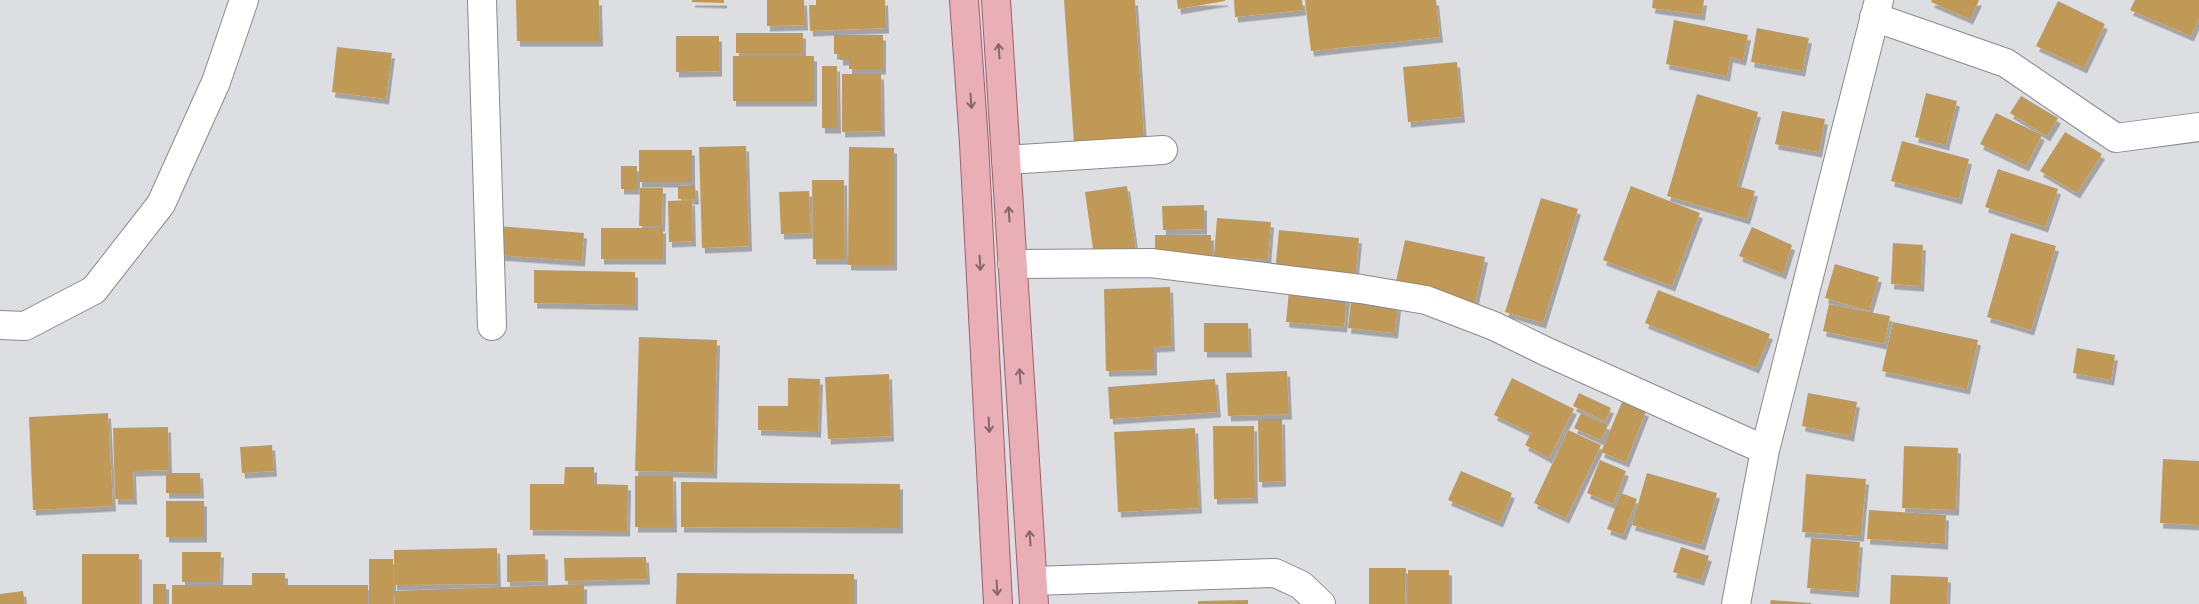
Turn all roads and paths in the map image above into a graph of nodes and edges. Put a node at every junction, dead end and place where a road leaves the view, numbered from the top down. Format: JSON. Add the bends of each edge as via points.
{"nodes":[{"id":1,"x":244,"y":0,"type":"edge"},
{"id":2,"x":482,"y":0,"type":"edge"},
{"id":3,"x":964,"y":0,"type":"edge"},
{"id":4,"x":996,"y":0,"type":"edge"},
{"id":5,"x":1876,"y":8,"type":"edge"},
{"id":6,"x":2199,"y":127,"type":"edge"},
{"id":7,"x":1163,"y":150,"type":"dead end"},
{"id":8,"x":1006,"y":160,"type":"junction"},
{"id":9,"x":1012,"y":264,"type":"junction"},
{"id":10,"x":0,"y":325,"type":"edge"},
{"id":11,"x":492,"y":326,"type":"dead end"},
{"id":12,"x":1765,"y":450,"type":"junction"},
{"id":13,"x":1034,"y":592,"type":"edge"},
{"id":14,"x":998,"y":604,"type":"edge"},
{"id":15,"x":1321,"y":604,"type":"edge"},
{"id":16,"x":1736,"y":604,"type":"edge"}],
"edges":[{"from":1,"to":10,"type":"street","via":[[216,82],[161,204],[94,290],[25,326]]},
{"from":2,"to":11,"type":"street"},
{"from":3,"to":14,"type":"main road","one_way":true},
{"from":8,"to":4,"type":"main road","one_way":true},
{"from":5,"to":6,"type":"street","via":[[2006,63],[2116,138]]},
{"from":5,"to":12,"type":"street"},
{"from":7,"to":8,"type":"street"},
{"from":9,"to":8,"type":"main road","one_way":true},
{"from":9,"to":12,"type":"street","via":[[1151,263],[1426,300],[1494,326]]},
{"from":13,"to":9,"type":"main road","one_way":true},
{"from":12,"to":16,"type":"street"},
{"from":13,"to":15,"type":"street","via":[[1275,573],[1301,585]]}]}
